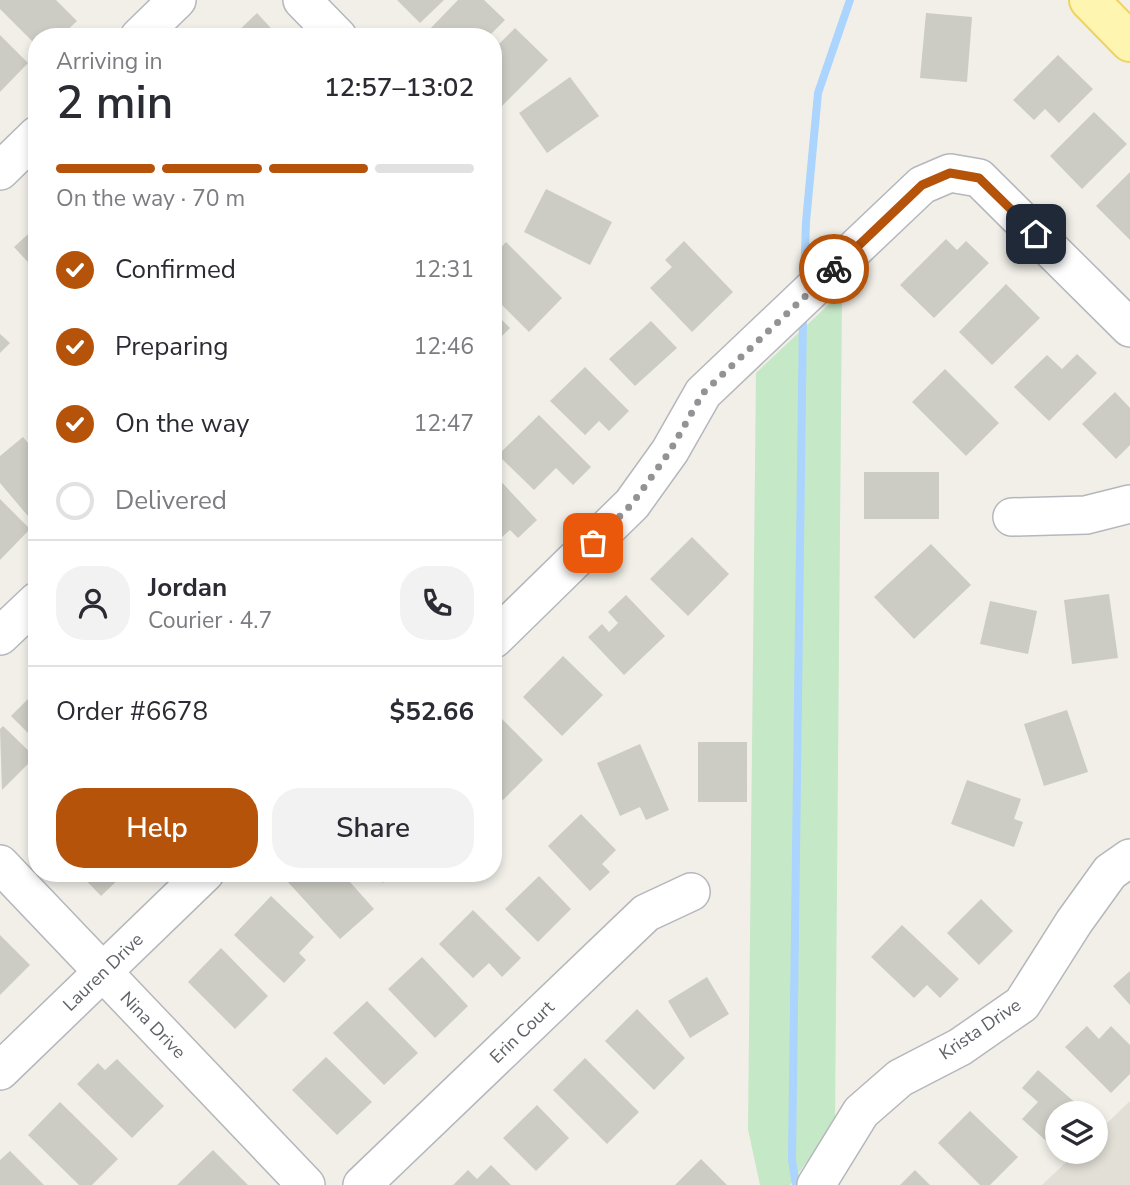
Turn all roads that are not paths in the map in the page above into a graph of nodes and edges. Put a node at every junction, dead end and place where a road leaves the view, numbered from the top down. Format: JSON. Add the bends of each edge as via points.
{"nodes":[{"id":1,"x":177,"y":0,"type":"edge"},
{"id":2,"x":302,"y":0,"type":"edge"},
{"id":3,"x":1089,"y":0,"type":"edge"},
{"id":4,"x":148,"y":28,"type":"edge"},
{"id":5,"x":329,"y":28,"type":"edge"},
{"id":6,"x":1130,"y":42,"type":"edge"},
{"id":7,"x":28,"y":144,"type":"edge"},
{"id":8,"x":0,"y":171,"type":"edge"},
{"id":9,"x":1130,"y":328,"type":"edge"},
{"id":10,"x":1130,"y":503,"type":"edge"},
{"id":11,"x":1012,"y":517,"type":"dead end"},
{"id":12,"x":28,"y":610,"type":"edge"},
{"id":13,"x":502,"y":631,"type":"edge"},
{"id":14,"x":0,"y":636,"type":"edge"},
{"id":15,"x":1130,"y":858,"type":"edge"},
{"id":16,"x":0,"y":864,"type":"edge"},
{"id":17,"x":196,"y":882,"type":"edge"},
{"id":18,"x":691,"y":892,"type":"dead end"},
{"id":19,"x":103,"y":972,"type":"junction"},
{"id":20,"x":0,"y":1071,"type":"edge"},
{"id":21,"x":306,"y":1185,"type":"edge"},
{"id":22,"x":362,"y":1185,"type":"edge"},
{"id":23,"x":816,"y":1185,"type":"edge"}],
"edges":[{"from":1,"to":4,"type":"street"},
{"from":2,"to":5,"type":"street"},
{"from":3,"to":6,"type":"main road"},
{"from":7,"to":8,"type":"street"},
{"from":9,"to":13,"type":"street","via":[[979,178],[950,173],[922,185],[703,393],[632,504]]},
{"from":10,"to":11,"type":"street","via":[[1086,515]]},
{"from":12,"to":14,"type":"street"},
{"from":15,"to":23,"type":"street","name":"Krista Drive","via":[[1110,872],[1022,1004],[960,1047],[900,1078],[861,1112]]},
{"from":16,"to":19,"type":"street","name":"Nina Drive"},
{"from":17,"to":19,"type":"street","name":"Lauren Drive"},
{"from":18,"to":22,"type":"street","name":"Erin Court","via":[[646,913]]},
{"from":19,"to":20,"type":"street","name":"Lauren Drive"},
{"from":19,"to":21,"type":"street","name":"Nina Drive"}]}
